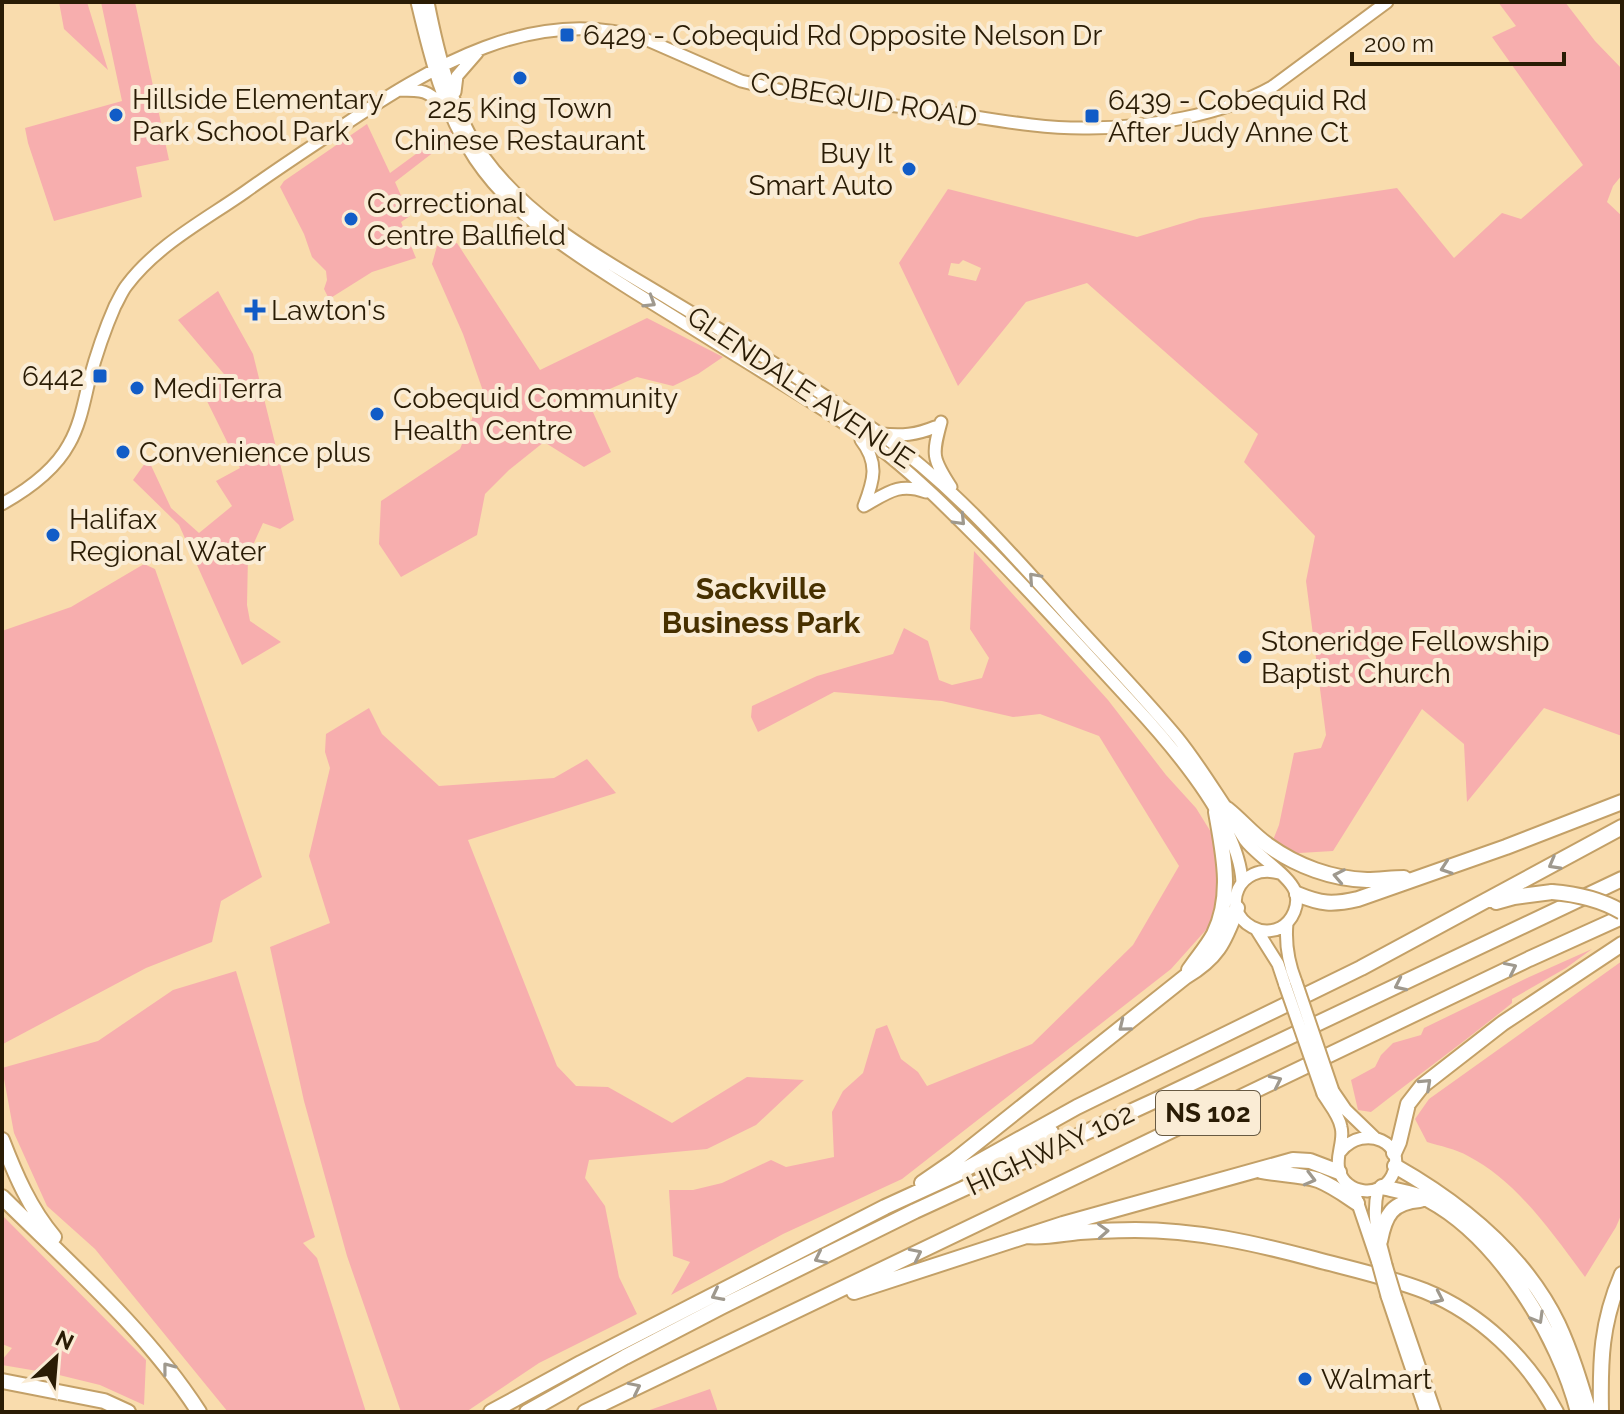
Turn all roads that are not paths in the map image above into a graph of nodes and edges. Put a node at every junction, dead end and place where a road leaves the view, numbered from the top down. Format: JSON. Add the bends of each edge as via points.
{"nodes":[{"id":1,"x":417,"y":2,"type":"edge"},
{"id":2,"x":428,"y":2,"type":"edge"},
{"id":3,"x":1387,"y":2,"type":"edge"},
{"id":4,"x":480,"y":50,"type":"junction"},
{"id":5,"x":438,"y":67,"type":"junction"},
{"id":6,"x":399,"y":90,"type":"junction"},
{"id":7,"x":452,"y":108,"type":"junction"},
{"id":8,"x":850,"y":428,"type":"junction"},
{"id":9,"x":880,"y":434,"type":"junction"},
{"id":10,"x":939,"y":499,"type":"junction"},
{"id":11,"x":960,"y":500,"type":"junction"},
{"id":12,"x":2,"y":504,"type":"edge"},
{"id":13,"x":1622,"y":802,"type":"edge"},
{"id":14,"x":1222,"y":811,"type":"junction"},
{"id":15,"x":1622,"y":827,"type":"edge"},
{"id":16,"x":1279,"y":873,"type":"junction"},
{"id":17,"x":1416,"y":878,"type":"junction"},
{"id":18,"x":1622,"y":879,"type":"edge"},
{"id":19,"x":1242,"y":882,"type":"junction"},
{"id":20,"x":1297,"y":894,"type":"junction"},
{"id":21,"x":1237,"y":908,"type":"junction"},
{"id":22,"x":1622,"y":914,"type":"edge"},
{"id":23,"x":1287,"y":923,"type":"junction"},
{"id":24,"x":1441,"y":926,"type":"junction"},
{"id":25,"x":1256,"y":929,"type":"junction"},
{"id":26,"x":1622,"y":944,"type":"edge"},
{"id":27,"x":1185,"y":977,"type":"junction"},
{"id":28,"x":1290,"y":984,"type":"junction"},
{"id":29,"x":1147,"y":1074,"type":"junction"},
{"id":30,"x":1328,"y":1092,"type":"junction"},
{"id":31,"x":1376,"y":1138,"type":"junction"},
{"id":32,"x":2,"y":1140,"type":"edge"},
{"id":33,"x":1341,"y":1151,"type":"junction"},
{"id":34,"x":1394,"y":1160,"type":"junction"},
{"id":35,"x":1257,"y":1171,"type":"junction"},
{"id":36,"x":1339,"y":1172,"type":"junction"},
{"id":37,"x":1352,"y":1187,"type":"junction"},
{"id":38,"x":1380,"y":1188,"type":"junction"},
{"id":39,"x":2,"y":1197,"type":"edge"},
{"id":40,"x":1429,"y":1200,"type":"junction"},
{"id":41,"x":1357,"y":1203,"type":"junction"},
{"id":42,"x":885,"y":1207,"type":"junction"},
{"id":43,"x":915,"y":1211,"type":"junction"},
{"id":44,"x":1026,"y":1236,"type":"junction"},
{"id":45,"x":1380,"y":1241,"type":"junction"},
{"id":46,"x":1382,"y":1264,"type":"junction"},
{"id":47,"x":1622,"y":1274,"type":"edge"},
{"id":48,"x":1392,"y":1297,"type":"junction"},
{"id":49,"x":795,"y":1312,"type":"junction"},
{"id":50,"x":134,"y":1327,"type":"junction"},
{"id":51,"x":634,"y":1336,"type":"junction"},
{"id":52,"x":2,"y":1381,"type":"edge"},
{"id":53,"x":128,"y":1412,"type":"edge"},
{"id":54,"x":199,"y":1412,"type":"edge"},
{"id":55,"x":491,"y":1412,"type":"edge"},
{"id":56,"x":513,"y":1412,"type":"edge"},
{"id":57,"x":527,"y":1412,"type":"edge"},
{"id":58,"x":585,"y":1412,"type":"edge"},
{"id":59,"x":1426,"y":1412,"type":"edge"},
{"id":60,"x":1435,"y":1412,"type":"edge"},
{"id":61,"x":1556,"y":1412,"type":"edge"},
{"id":62,"x":1578,"y":1412,"type":"edge"},
{"id":63,"x":1589,"y":1412,"type":"edge"},
{"id":64,"x":1601,"y":1412,"type":"edge"}],
"edges":[{"from":1,"to":5,"type":"main road"},
{"from":2,"to":5,"type":"main road"},
{"from":3,"to":4,"type":"main road","name":"COBEQUID ROAD","via":[[1253,98],[1181,118],[1089,128],[791,93],[741,81],[632,34],[595,29],[552,30]]},
{"from":4,"to":5,"type":"main road","name":"COBEQUID ROAD"},
{"from":4,"to":7,"type":"main road","via":[[457,76]]},
{"from":5,"to":6,"type":"main road","name":"COBEQUID ROAD"},
{"from":5,"to":7,"type":"main road","name":"GLENDALE AVENUE"},
{"from":6,"to":7,"type":"main road","via":[[420,90]]},
{"from":6,"to":12,"type":"main road","name":"COBEQUID ROAD","via":[[141,267],[103,331],[70,444],[48,472]]},
{"from":7,"to":8,"type":"main road","name":"GLENDALE AVENUE","one_way":true,"via":[[468,147],[491,180],[540,230]]},
{"from":7,"to":9,"type":"main road","name":"GLENDALE AVENUE","via":[[483,157],[547,222]]},
{"from":8,"to":10,"type":"main road","name":"GLENDALE AVENUE"},
{"from":8,"to":10,"type":"main road","via":[[870,453],[873,467],[864,506],[900,488],[915,488]]},
{"from":9,"to":11,"type":"main road","name":"GLENDALE AVENUE"},
{"from":9,"to":11,"type":"main road","via":[[917,434],[938,425],[934,454]]},
{"from":10,"to":14,"type":"main road","name":"GLENDALE AVENUE","one_way":true,"via":[[1168,742]]},
{"from":14,"to":11,"type":"main road","name":"GLENDALE AVENUE","one_way":true,"via":[[1178,739]]},
{"from":13,"to":17,"type":"highway","one_way":true},
{"from":14,"to":16,"type":"main road","name":"GLENDALE AVENUE"},
{"from":17,"to":14,"type":"highway","one_way":true,"via":[[1368,880],[1317,871],[1290,859]]},
{"from":14,"to":19,"type":"main road","name":"GLENDALE AVENUE"},
{"from":14,"to":27,"type":"highway","via":[[1222,912],[1213,936]]},
{"from":15,"to":24,"type":"highway","one_way":true},
{"from":16,"to":19,"type":"main road","via":[[1259,871]]},
{"from":16,"to":20,"type":"main road","name":"GLENDALE AVENUE"},
{"from":17,"to":20,"type":"highway","via":[[1338,904]]},
{"from":18,"to":43,"type":"highway","name":"HIGHWAY 102","number":"NS 102","one_way":true},
{"from":19,"to":21,"type":"main road","name":"GLENDALE AVENUE"},
{"from":20,"to":23,"type":"main road"},
{"from":21,"to":25,"type":"main road"},
{"from":21,"to":27,"type":"highway","via":[[1217,952]]},
{"from":22,"to":24,"type":"highway","bridge":true,"via":[[1600,901],[1552,892],[1496,902]]},
{"from":49,"to":22,"type":"highway","name":"HIGHWAY 102","number":"NS 102","one_way":true},
{"from":23,"to":25,"type":"main road","via":[[1269,931]]},
{"from":23,"to":28,"type":"main road"},
{"from":24,"to":29,"type":"highway"},
{"from":25,"to":28,"type":"main road"},
{"from":34,"to":26,"type":"highway","one_way":true,"via":[[1408,1104],[1422,1086],[1503,1023]]},
{"from":27,"to":42,"type":"highway","one_way":true,"via":[[954,1161]]},
{"from":28,"to":30,"type":"main road","bridge":true},
{"from":29,"to":42,"type":"highway"},
{"from":29,"to":43,"type":"highway"},
{"from":30,"to":31,"type":"main road"},
{"from":30,"to":33,"type":"main road","via":[[1341,1124]]},
{"from":31,"to":33,"type":"main road","via":[[1353,1140]]},
{"from":31,"to":34,"type":"main road"},
{"from":32,"to":50,"type":"highway","via":[[17,1180],[44,1226]]},
{"from":33,"to":36,"type":"main road"},
{"from":34,"to":38,"type":"main road","via":[[1391,1177]]},
{"from":34,"to":63,"type":"highway","via":[[1466,1211],[1515,1259],[1557,1322]]},
{"from":35,"to":36,"type":"highway","via":[[1301,1159]]},
{"from":35,"to":41,"type":"highway","one_way":true,"via":[[1319,1181]]},
{"from":35,"to":44,"type":"highway"},
{"from":36,"to":37,"type":"main road"},
{"from":37,"to":38,"type":"main road"},
{"from":37,"to":41,"type":"main road"},
{"from":38,"to":40,"type":"highway"},
{"from":38,"to":45,"type":"main road","via":[[1374,1213]]},
{"from":39,"to":50,"type":"highway"},
{"from":40,"to":45,"type":"highway","via":[[1395,1208],[1383,1224]]},
{"from":40,"to":62,"type":"highway","one_way":true,"via":[[1457,1219],[1511,1275],[1555,1347]]},
{"from":41,"to":46,"type":"main road"},
{"from":42,"to":51,"type":"highway","one_way":true},
{"from":43,"to":57,"type":"highway","name":"HIGHWAY 102","number":"NS 102","one_way":true},
{"from":44,"to":49,"type":"highway"},
{"from":44,"to":61,"type":"highway","one_way":true,"via":[[1133,1230],[1210,1235],[1408,1285],[1459,1308],[1513,1350]]},
{"from":45,"to":46,"type":"main road"},
{"from":46,"to":48,"type":"main road","bridge":true},
{"from":47,"to":64,"type":"highway","via":[[1603,1333]]},
{"from":48,"to":59,"type":"main road"},
{"from":48,"to":60,"type":"main road"},
{"from":58,"to":49,"type":"highway","name":"HIGHWAY 102","number":"NS 102","one_way":true},
{"from":54,"to":50,"type":"highway","one_way":true},
{"from":51,"to":55,"type":"highway"},
{"from":51,"to":56,"type":"highway"},
{"from":52,"to":53,"type":"highway","via":[[104,1401]]}]}
